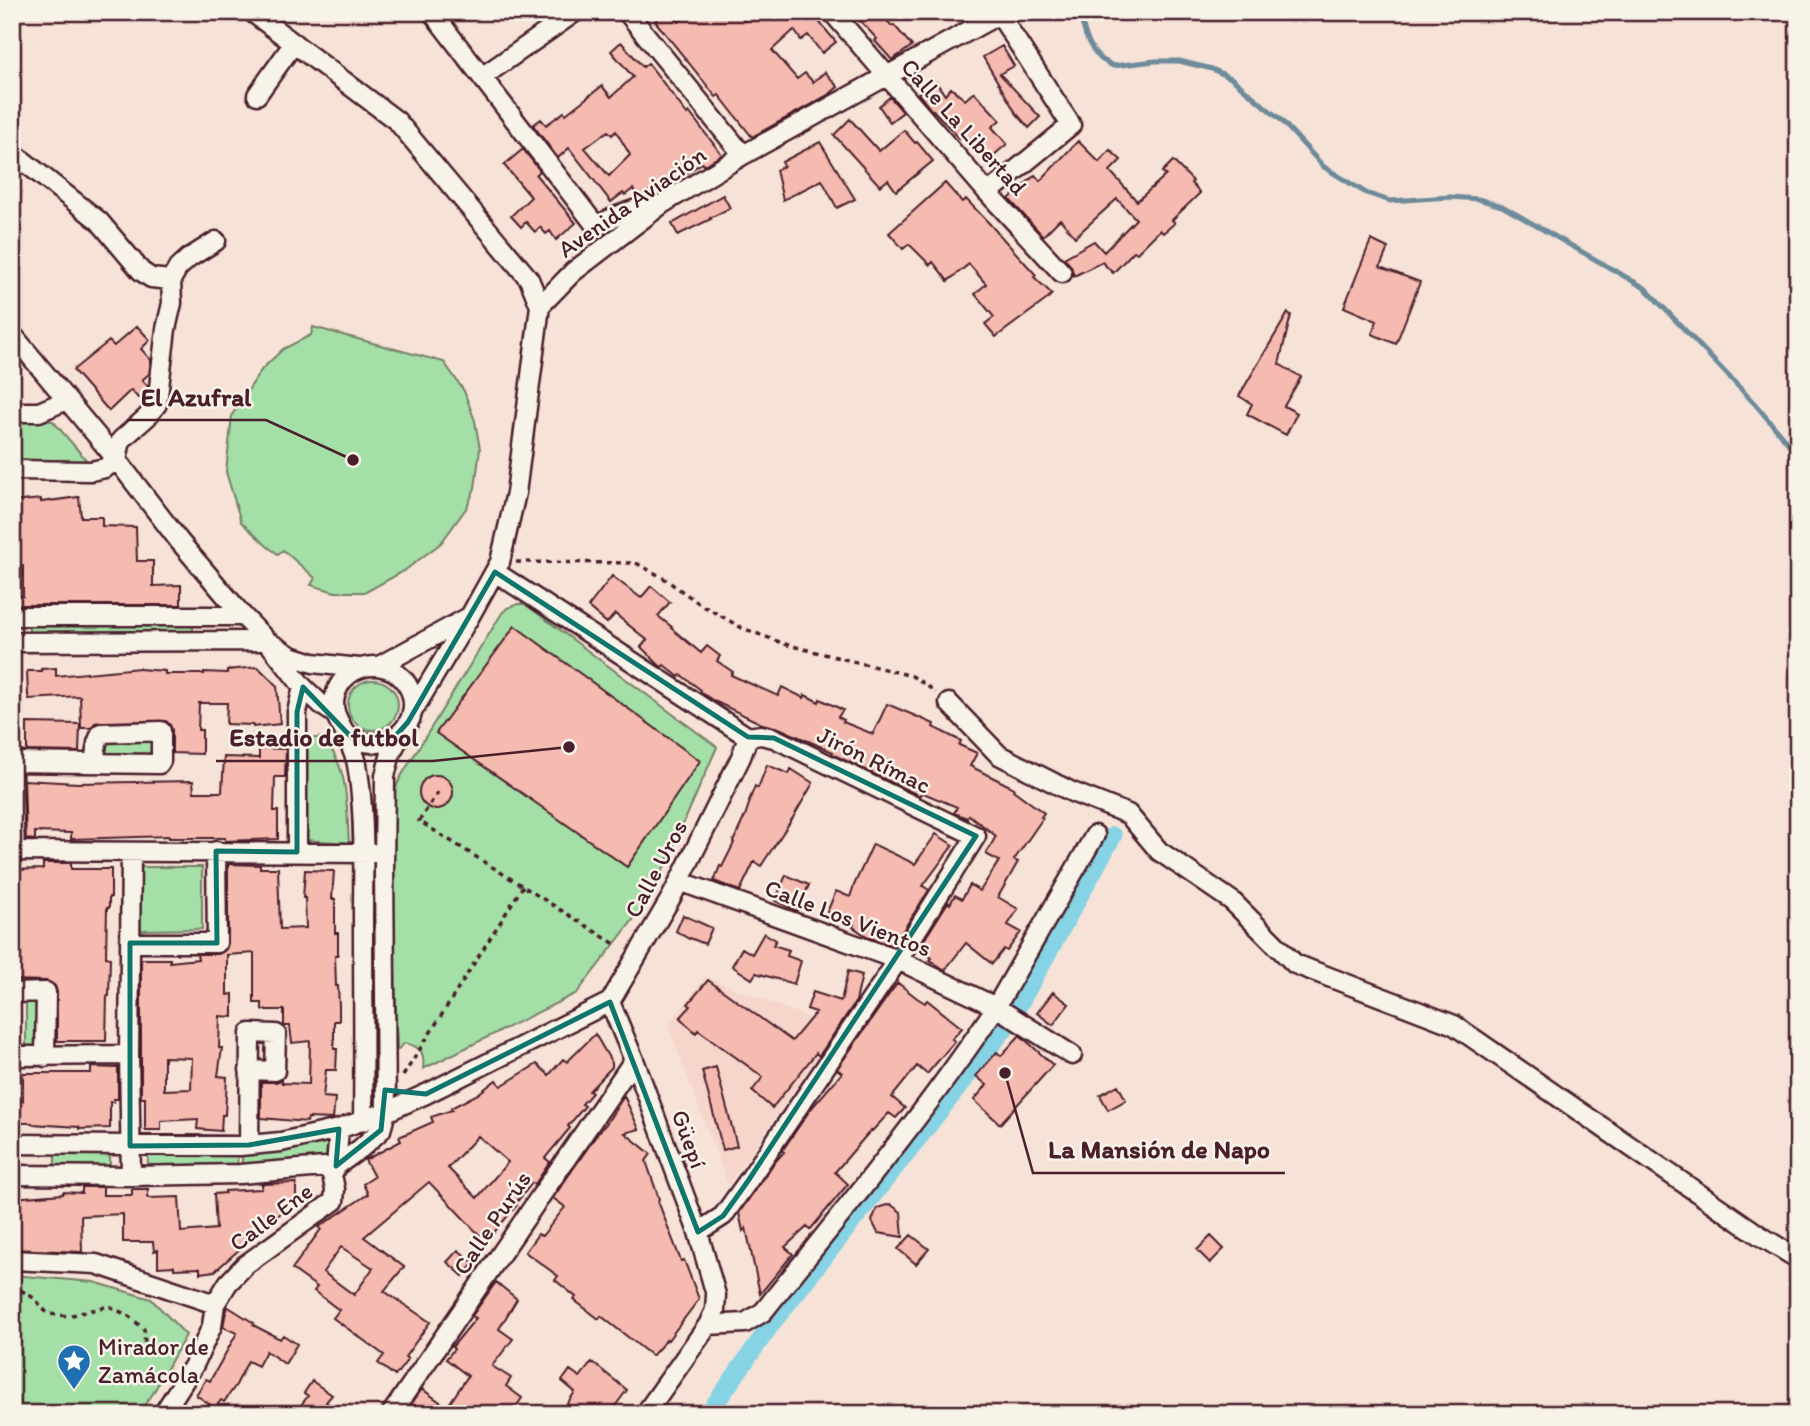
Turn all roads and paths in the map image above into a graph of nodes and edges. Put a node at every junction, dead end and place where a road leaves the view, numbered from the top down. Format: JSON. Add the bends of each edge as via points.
{"nodes":[{"id":1,"x":252,"y":12,"type":"edge"},
{"id":2,"x":432,"y":12,"type":"edge"},
{"id":3,"x":575,"y":12,"type":"edge"},
{"id":4,"x":627,"y":12,"type":"edge"},
{"id":5,"x":832,"y":12,"type":"edge"},
{"id":6,"x":1004,"y":12,"type":"edge"},
{"id":7,"x":294,"y":43,"type":"junction"},
{"id":8,"x":886,"y":77,"type":"junction"},
{"id":9,"x":482,"y":78,"type":"junction"},
{"id":10,"x":257,"y":95,"type":"dead end"},
{"id":11,"x":12,"y":152,"type":"edge"},
{"id":12,"x":743,"y":155,"type":"junction"},
{"id":13,"x":988,"y":193,"type":"junction"},
{"id":14,"x":662,"y":204,"type":"junction"},
{"id":15,"x":216,"y":241,"type":"dead end"},
{"id":16,"x":1062,"y":273,"type":"dead end"},
{"id":17,"x":171,"y":280,"type":"junction"},
{"id":18,"x":540,"y":306,"type":"junction"},
{"id":19,"x":12,"y":334,"type":"edge"},
{"id":20,"x":67,"y":400,"type":"junction"},
{"id":21,"x":12,"y":412,"type":"edge"},
{"id":22,"x":117,"y":460,"type":"junction"},
{"id":23,"x":12,"y":470,"type":"edge"},
{"id":24,"x":497,"y":567,"type":"junction"},
{"id":25,"x":12,"y":616,"type":"edge"},
{"id":26,"x":243,"y":616,"type":"junction"},
{"id":27,"x":470,"y":616,"type":"junction"},
{"id":28,"x":267,"y":641,"type":"junction"},
{"id":29,"x":12,"y":642,"type":"edge"},
{"id":30,"x":379,"y":666,"type":"junction"},
{"id":31,"x":359,"y":668,"type":"junction"},
{"id":32,"x":303,"y":687,"type":"junction"},
{"id":33,"x":949,"y":704,"type":"joint"},
{"id":34,"x":412,"y":712,"type":"junction"},
{"id":35,"x":335,"y":714,"type":"junction"},
{"id":36,"x":402,"y":732,"type":"junction"},
{"id":37,"x":345,"y":733,"type":"junction"},
{"id":38,"x":748,"y":737,"type":"junction"},
{"id":39,"x":12,"y":762,"type":"edge"},
{"id":40,"x":94,"y":763,"type":"dead end"},
{"id":41,"x":12,"y":774,"type":"edge"},
{"id":42,"x":438,"y":792,"type":"dead end"},
{"id":43,"x":1095,"y":835,"type":"dead end"},
{"id":44,"x":13,"y":850,"type":"edge"},
{"id":45,"x":216,"y":851,"type":"junction"},
{"id":46,"x":131,"y":852,"type":"junction"},
{"id":47,"x":297,"y":852,"type":"junction"},
{"id":48,"x":384,"y":852,"type":"junction"},
{"id":49,"x":363,"y":853,"type":"junction"},
{"id":50,"x":680,"y":881,"type":"junction"},
{"id":51,"x":523,"y":886,"type":"junction"},
{"id":52,"x":130,"y":943,"type":"junction"},
{"id":53,"x":618,"y":946,"type":"dead end"},
{"id":54,"x":898,"y":960,"type":"junction"},
{"id":55,"x":12,"y":993,"type":"edge"},
{"id":56,"x":610,"y":1002,"type":"junction"},
{"id":57,"x":996,"y":1007,"type":"junction"},
{"id":58,"x":129,"y":1055,"type":"junction"},
{"id":59,"x":1072,"y":1055,"type":"dead end"},
{"id":60,"x":12,"y":1056,"type":"edge"},
{"id":61,"x":44,"y":1057,"type":"junction"},
{"id":62,"x":634,"y":1060,"type":"junction"},
{"id":63,"x":249,"y":1070,"type":"junction"},
{"id":64,"x":403,"y":1076,"type":"dead end"},
{"id":65,"x":385,"y":1081,"type":"junction"},
{"id":66,"x":426,"y":1094,"type":"junction"},
{"id":67,"x":386,"y":1112,"type":"junction"},
{"id":68,"x":363,"y":1121,"type":"junction"},
{"id":69,"x":339,"y":1129,"type":"junction"},
{"id":70,"x":12,"y":1144,"type":"edge"},
{"id":71,"x":34,"y":1145,"type":"junction"},
{"id":72,"x":249,"y":1145,"type":"junction"},
{"id":73,"x":130,"y":1146,"type":"junction"},
{"id":74,"x":336,"y":1166,"type":"junction"},
{"id":75,"x":131,"y":1176,"type":"junction"},
{"id":76,"x":16,"y":1178,"type":"edge"},
{"id":77,"x":698,"y":1232,"type":"junction"},
{"id":78,"x":1798,"y":1259,"type":"edge"},
{"id":79,"x":12,"y":1260,"type":"edge"},
{"id":80,"x":12,"y":1285,"type":"edge"},
{"id":81,"x":215,"y":1304,"type":"junction"},
{"id":82,"x":708,"y":1325,"type":"junction"},
{"id":83,"x":145,"y":1349,"type":"dead end"},
{"id":84,"x":163,"y":1414,"type":"edge"},
{"id":85,"x":391,"y":1414,"type":"edge"},
{"id":86,"x":645,"y":1414,"type":"edge"}],
"edges":[{"from":1,"to":7,"type":"street"},
{"from":2,"to":9,"type":"street"},
{"from":3,"to":9,"type":"street"},
{"from":4,"to":12,"type":"street"},
{"from":5,"to":8,"type":"street","name":"Calle La Libertad"},
{"from":6,"to":8,"type":"street","name":"Avenida Aviación"},
{"from":6,"to":13,"type":"street","via":[[1005,23],[1071,125]]},
{"from":7,"to":10,"type":"street"},
{"from":7,"to":18,"type":"street","via":[[397,121],[529,279]]},
{"from":8,"to":12,"type":"street","name":"Avenida Aviación"},
{"from":8,"to":13,"type":"street","name":"Calle La Libertad"},
{"from":9,"to":14,"type":"street","via":[[596,226],[626,211]]},
{"from":11,"to":17,"type":"street","via":[[100,220],[141,271],[151,278]]},
{"from":12,"to":14,"type":"street","name":"Avenida Aviación"},
{"from":13,"to":16,"type":"street","name":"Calle La Libertad"},
{"from":14,"to":18,"type":"street","name":"Avenida Aviación","via":[[573,271]]},
{"from":15,"to":17,"type":"street","via":[[189,258]]},
{"from":17,"to":22,"type":"street","via":[[172,303],[157,404],[121,440]]},
{"from":18,"to":24,"type":"street","via":[[516,493]]},
{"from":19,"to":20,"type":"street"},
{"from":20,"to":21,"type":"street","via":[[39,412]]},
{"from":20,"to":22,"type":"street"},
{"from":22,"to":23,"type":"street","via":[[91,471]]},
{"from":22,"to":26,"type":"street"},
{"from":24,"to":27,"type":"street"},
{"from":24,"to":33,"type":"path","via":[[636,563],[742,628],[788,645],[912,676]]},
{"from":24,"to":38,"type":"street"},
{"from":25,"to":26,"type":"street"},
{"from":26,"to":28,"type":"street"},
{"from":27,"to":30,"type":"street"},
{"from":27,"to":34,"type":"street"},
{"from":28,"to":29,"type":"street"},
{"from":28,"to":31,"type":"street","via":[[291,656]]},
{"from":28,"to":32,"type":"street"},
{"from":30,"to":31,"type":"street"},
{"from":30,"to":34,"type":"street","via":[[401,677],[412,699]]},
{"from":31,"to":35,"type":"street","via":[[341,682]]},
{"from":32,"to":35,"type":"street"},
{"from":32,"to":47,"type":"street","via":[[297,712]]},
{"from":33,"to":78,"type":"street","via":[[999,755],[1128,814],[1159,850],[1232,901],[1296,964],[1454,1025]]},
{"from":34,"to":36,"type":"street"},
{"from":35,"to":37,"type":"street"},
{"from":36,"to":37,"type":"street","via":[[380,744],[355,740]]},
{"from":36,"to":48,"type":"street","via":[[385,776]]},
{"from":37,"to":49,"type":"street","via":[[357,762]]},
{"from":38,"to":50,"type":"street","name":"Calle Uros"},
{"from":38,"to":54,"type":"street","name":"Jirón Rímac","via":[[774,738],[976,836]]},
{"from":39,"to":40,"type":"street"},
{"from":41,"to":44,"type":"street"},
{"from":42,"to":51,"type":"path","via":[[419,821]]},
{"from":43,"to":57,"type":"street"},
{"from":44,"to":46,"type":"street"},
{"from":45,"to":46,"type":"street"},
{"from":45,"to":47,"type":"street"},
{"from":45,"to":52,"type":"street","via":[[217,943]]},
{"from":46,"to":52,"type":"street"},
{"from":47,"to":49,"type":"street"},
{"from":48,"to":49,"type":"street"},
{"from":48,"to":65,"type":"street"},
{"from":49,"to":68,"type":"street"},
{"from":50,"to":54,"type":"street","name":"Calle Los Vientos"},
{"from":50,"to":56,"type":"street","name":"Calle Uros"},
{"from":51,"to":53,"type":"path"},
{"from":51,"to":64,"type":"path"},
{"from":52,"to":58,"type":"street"},
{"from":54,"to":57,"type":"street","name":"Calle Los Vientos"},
{"from":54,"to":77,"type":"street","via":[[723,1216]]},
{"from":55,"to":61,"type":"street","via":[[47,992]]},
{"from":56,"to":62,"type":"street","name":"Güepí"},
{"from":56,"to":66,"type":"street"},
{"from":57,"to":59,"type":"street","name":"Calle Los Vientos"},
{"from":57,"to":82,"type":"street","via":[[888,1157],[763,1312],[745,1323]]},
{"from":58,"to":61,"type":"street"},
{"from":58,"to":73,"type":"street"},
{"from":60,"to":61,"type":"street"},
{"from":62,"to":77,"type":"street","name":"Güepí"},
{"from":62,"to":85,"type":"street","name":"Calle Purús"},
{"from":63,"to":63,"type":"street","via":[[250,1033],[276,1034],[275,1071]]},
{"from":63,"to":72,"type":"street"},
{"from":65,"to":66,"type":"street","via":[[397,1092]]},
{"from":65,"to":67,"type":"street"},
{"from":66,"to":67,"type":"street"},
{"from":67,"to":68,"type":"street"},
{"from":67,"to":74,"type":"street","via":[[381,1130]]},
{"from":68,"to":69,"type":"street"},
{"from":69,"to":72,"type":"street"},
{"from":69,"to":74,"type":"street"},
{"from":70,"to":71,"type":"street"},
{"from":71,"to":73,"type":"street"},
{"from":71,"to":76,"type":"street","via":[[32,1167]]},
{"from":72,"to":73,"type":"street"},
{"from":73,"to":75,"type":"street"},
{"from":74,"to":75,"type":"street"},
{"from":74,"to":81,"type":"street","name":"Calle Ene","via":[[334,1201],[245,1265]]},
{"from":75,"to":76,"type":"street"},
{"from":77,"to":82,"type":"street","name":"Güepí","via":[[716,1295]]},
{"from":79,"to":81,"type":"street","via":[[96,1265]]},
{"from":80,"to":83,"type":"path","via":[[34,1298],[48,1314],[68,1317],[109,1306],[144,1329]]},
{"from":81,"to":84,"type":"street","name":"Calle Ene","via":[[212,1326],[194,1365]]},
{"from":82,"to":86,"type":"street"}]}
